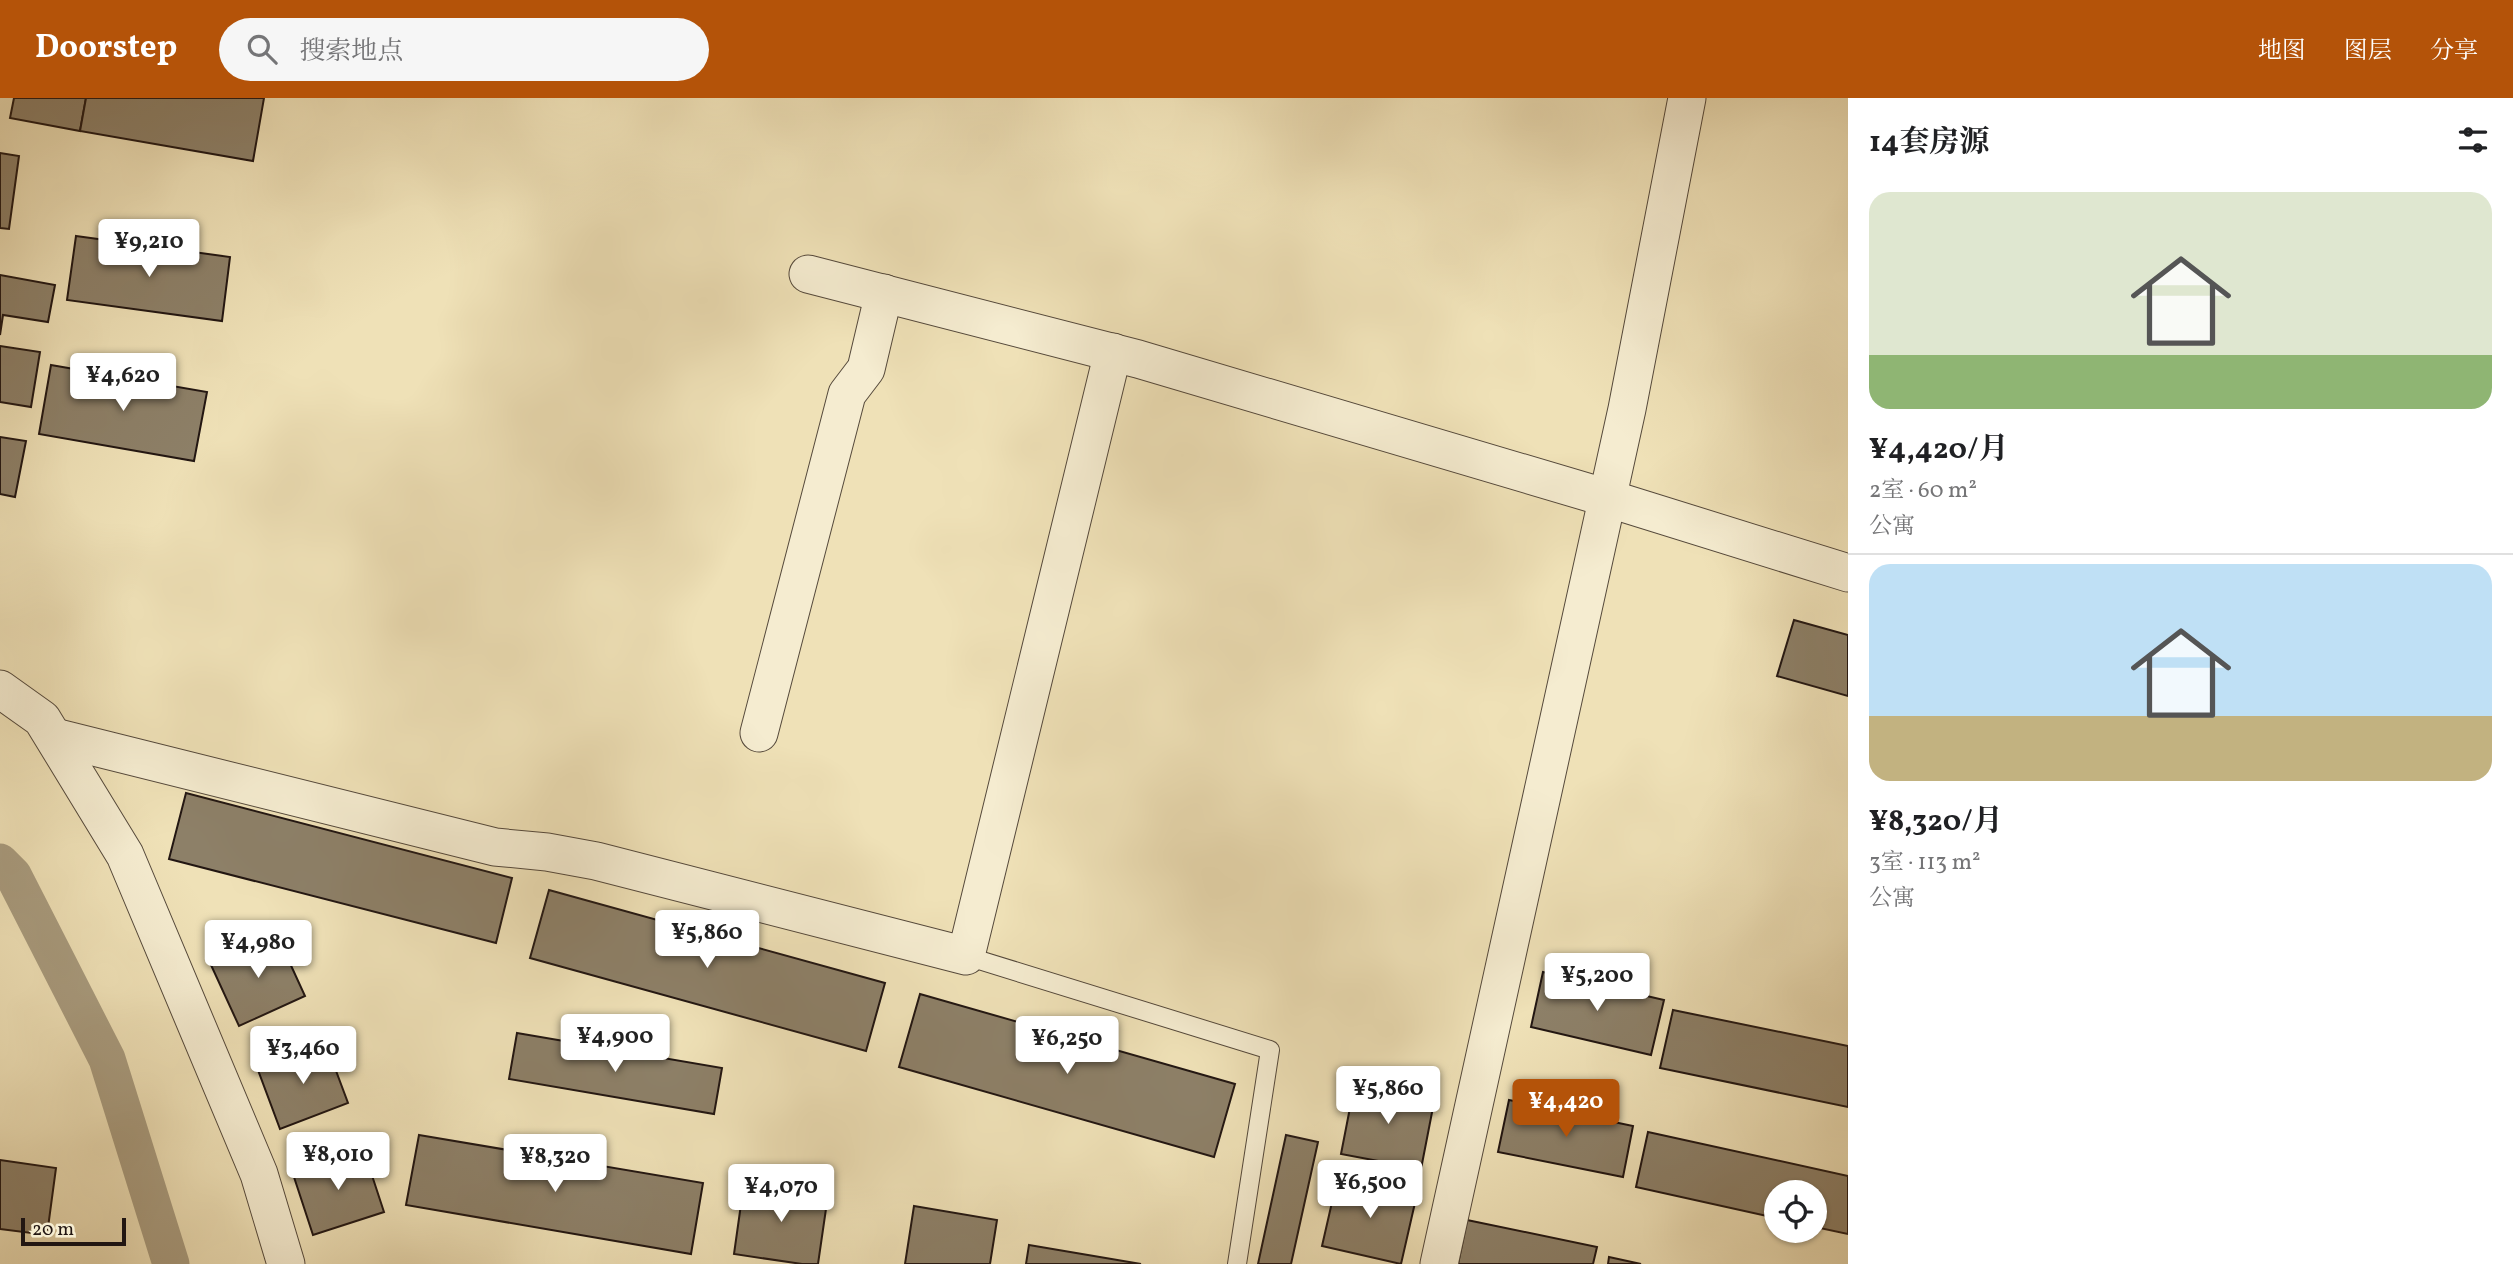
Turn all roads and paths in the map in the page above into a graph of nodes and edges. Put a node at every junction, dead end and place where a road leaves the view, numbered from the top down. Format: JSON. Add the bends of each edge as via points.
{"nodes":[{"id":1,"x":1687,"y":98,"type":"edge"},
{"id":2,"x":808,"y":274,"type":"dead end"},
{"id":3,"x":884,"y":293,"type":"junction"},
{"id":4,"x":1114,"y":352,"type":"junction"},
{"id":5,"x":1607,"y":498,"type":"junction"},
{"id":6,"x":1848,"y":573,"type":"edge"},
{"id":7,"x":0,"y":689,"type":"edge"},
{"id":8,"x":759,"y":733,"type":"dead end"},
{"id":9,"x":54,"y":737,"type":"junction"},
{"id":10,"x":966,"y":956,"type":"junction"},
{"id":11,"x":286,"y":1264,"type":"edge"},
{"id":12,"x":1237,"y":1264,"type":"edge"},
{"id":13,"x":1439,"y":1264,"type":"edge"}],
"edges":[{"from":1,"to":5,"type":"street"},
{"from":2,"to":3,"type":"street"},
{"from":3,"to":4,"type":"street"},
{"from":3,"to":8,"type":"street","via":[[866,369],[847,394]]},
{"from":4,"to":5,"type":"street"},
{"from":4,"to":10,"type":"street"},
{"from":5,"to":6,"type":"street"},
{"from":5,"to":13,"type":"street"},
{"from":7,"to":9,"type":"street","via":[[43,719]]},
{"from":9,"to":10,"type":"street","via":[[482,844],[596,861]]},
{"from":9,"to":11,"type":"street","via":[[125,855],[259,1174]]},
{"from":10,"to":12,"type":"lane","via":[[1270,1050]]}]}
